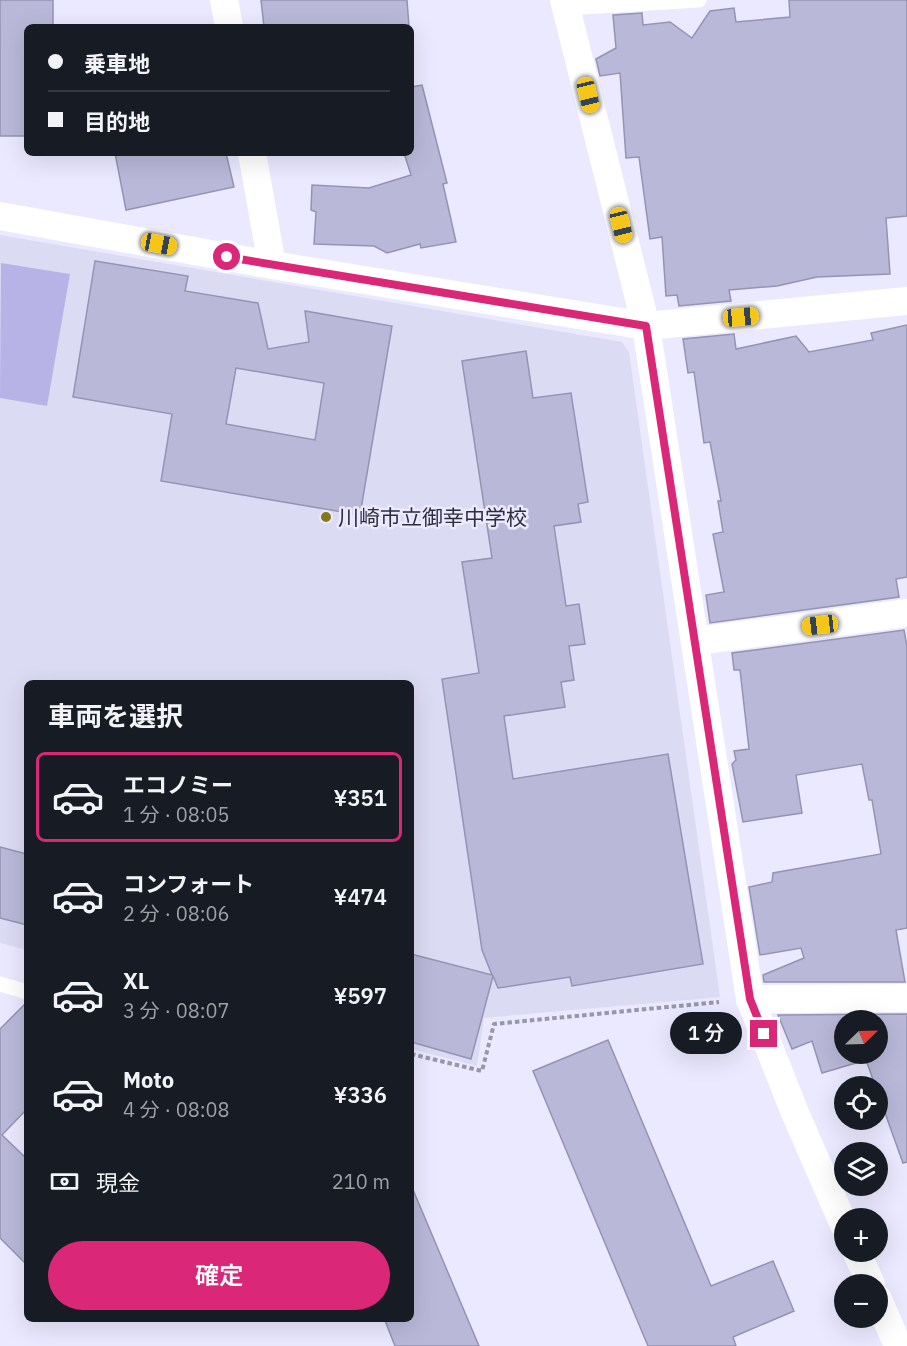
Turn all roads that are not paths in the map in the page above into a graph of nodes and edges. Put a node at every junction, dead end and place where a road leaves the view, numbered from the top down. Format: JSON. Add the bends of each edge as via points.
{"nodes":[{"id":1,"x":224,"y":0,"type":"edge"},
{"id":2,"x":699,"y":0,"type":"edge"},
{"id":3,"x":565,"y":4,"type":"edge"},
{"id":4,"x":228,"y":24,"type":"edge"},
{"id":5,"x":253,"y":156,"type":"edge"},
{"id":6,"x":0,"y":216,"type":"edge"},
{"id":7,"x":272,"y":265,"type":"junction"},
{"id":8,"x":907,"y":301,"type":"edge"},
{"id":9,"x":646,"y":326,"type":"junction"},
{"id":10,"x":907,"y":614,"type":"edge"},
{"id":11,"x":697,"y":641,"type":"junction"},
{"id":12,"x":0,"y":984,"type":"edge"},
{"id":13,"x":24,"y":991,"type":"edge"},
{"id":14,"x":907,"y":998,"type":"edge"},
{"id":15,"x":750,"y":999,"type":"junction"},
{"id":16,"x":837,"y":1208,"type":"edge"},
{"id":17,"x":888,"y":1322,"type":"edge"},
{"id":18,"x":898,"y":1346,"type":"edge"}],
"edges":[{"from":1,"to":4,"type":"street"},
{"from":2,"to":3,"type":"lane"},
{"from":3,"to":9,"type":"street"},
{"from":5,"to":7,"type":"street"},
{"from":6,"to":7,"type":"street"},
{"from":7,"to":9,"type":"street"},
{"from":8,"to":9,"type":"street"},
{"from":9,"to":11,"type":"street"},
{"from":10,"to":11,"type":"street"},
{"from":11,"to":15,"type":"street"},
{"from":12,"to":13,"type":"lane"},
{"from":14,"to":15,"type":"street"},
{"from":15,"to":16,"type":"street"},
{"from":17,"to":18,"type":"street"}]}
